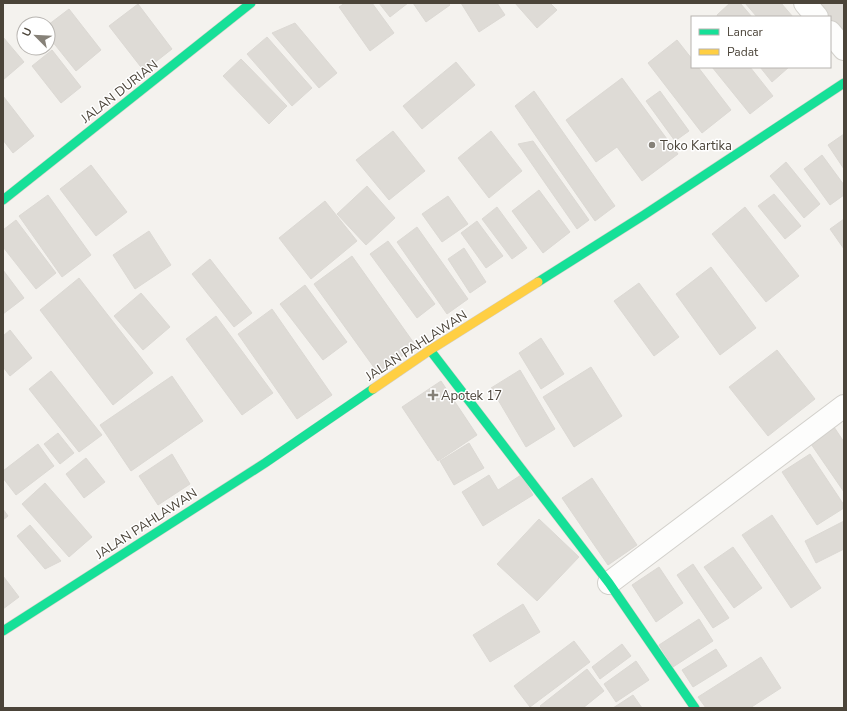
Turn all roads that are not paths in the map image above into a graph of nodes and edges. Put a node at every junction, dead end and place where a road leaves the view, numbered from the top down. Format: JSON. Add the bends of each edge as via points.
{"nodes":[{"id":1,"x":251,"y":3,"type":"edge"},
{"id":2,"x":805,"y":3,"type":"edge"},
{"id":3,"x":816,"y":16,"type":"edge"},
{"id":4,"x":831,"y":33,"type":"edge"},
{"id":5,"x":844,"y":49,"type":"edge"},
{"id":6,"x":844,"y":83,"type":"edge"},
{"id":7,"x":3,"y":200,"type":"edge"},
{"id":8,"x":430,"y":350,"type":"junction"},
{"id":9,"x":844,"y":406,"type":"edge"},
{"id":10,"x":609,"y":583,"type":"junction"},
{"id":11,"x":3,"y":631,"type":"edge"},
{"id":12,"x":695,"y":708,"type":"edge"}],
"edges":[{"from":1,"to":7,"type":"main road","name":"JALAN DURIAN"},
{"from":2,"to":3,"type":"street"},
{"from":4,"to":5,"type":"street"},
{"from":6,"to":8,"type":"main road","name":"JALAN PAHLAWAN","via":[[644,215]]},
{"from":8,"to":10,"type":"main road"},
{"from":8,"to":11,"type":"main road","name":"JALAN PAHLAWAN","via":[[265,462]]},
{"from":9,"to":10,"type":"street"},
{"from":10,"to":12,"type":"main road"}]}
